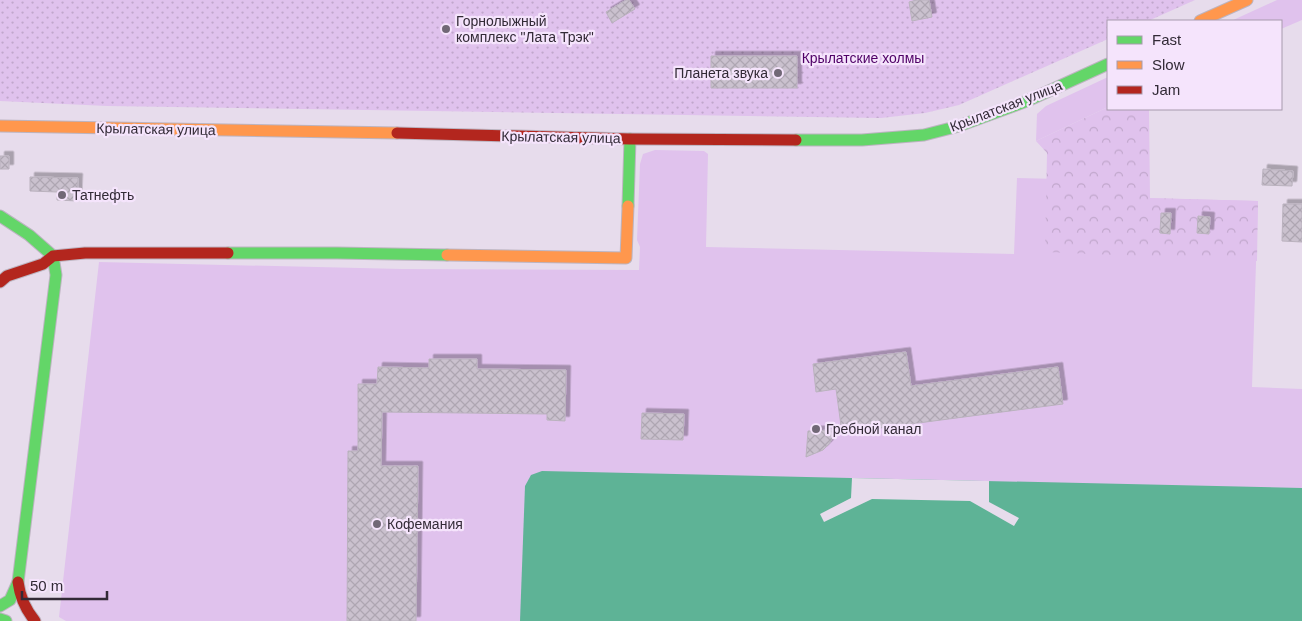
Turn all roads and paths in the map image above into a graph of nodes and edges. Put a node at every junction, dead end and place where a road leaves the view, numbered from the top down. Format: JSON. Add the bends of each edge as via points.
{"nodes":[{"id":1,"x":1247,"y":0,"type":"edge"},
{"id":2,"x":1202,"y":20,"type":"edge"},
{"id":3,"x":1107,"y":64,"type":"edge"},
{"id":4,"x":0,"y":126,"type":"edge"},
{"id":5,"x":630,"y":139,"type":"junction"},
{"id":6,"x":0,"y":216,"type":"edge"},
{"id":7,"x":53,"y":256,"type":"junction"},
{"id":8,"x":0,"y":282,"type":"edge"},
{"id":9,"x":18,"y":582,"type":"junction"},
{"id":10,"x":0,"y":606,"type":"edge"},
{"id":11,"x":0,"y":619,"type":"edge"},
{"id":12,"x":6,"y":621,"type":"edge"},
{"id":13,"x":35,"y":621,"type":"edge"}],
"edges":[{"from":1,"to":2,"type":"street"},
{"from":3,"to":5,"type":"street","name":"Крылатская улица","via":[[1011,107],[924,135],[862,140]]},
{"from":4,"to":5,"type":"street","name":"Крылатская улица"},
{"from":5,"to":7,"type":"street","via":[[626,258],[308,253],[85,253]]},
{"from":6,"to":7,"type":"street"},
{"from":7,"to":8,"type":"street","via":[[43,264],[7,276]]},
{"from":7,"to":9,"type":"street","via":[[56,275]]},
{"from":9,"to":10,"type":"street","via":[[13,597]]},
{"from":9,"to":13,"type":"street","via":[[24,606]]},
{"from":11,"to":12,"type":"street"}]}
